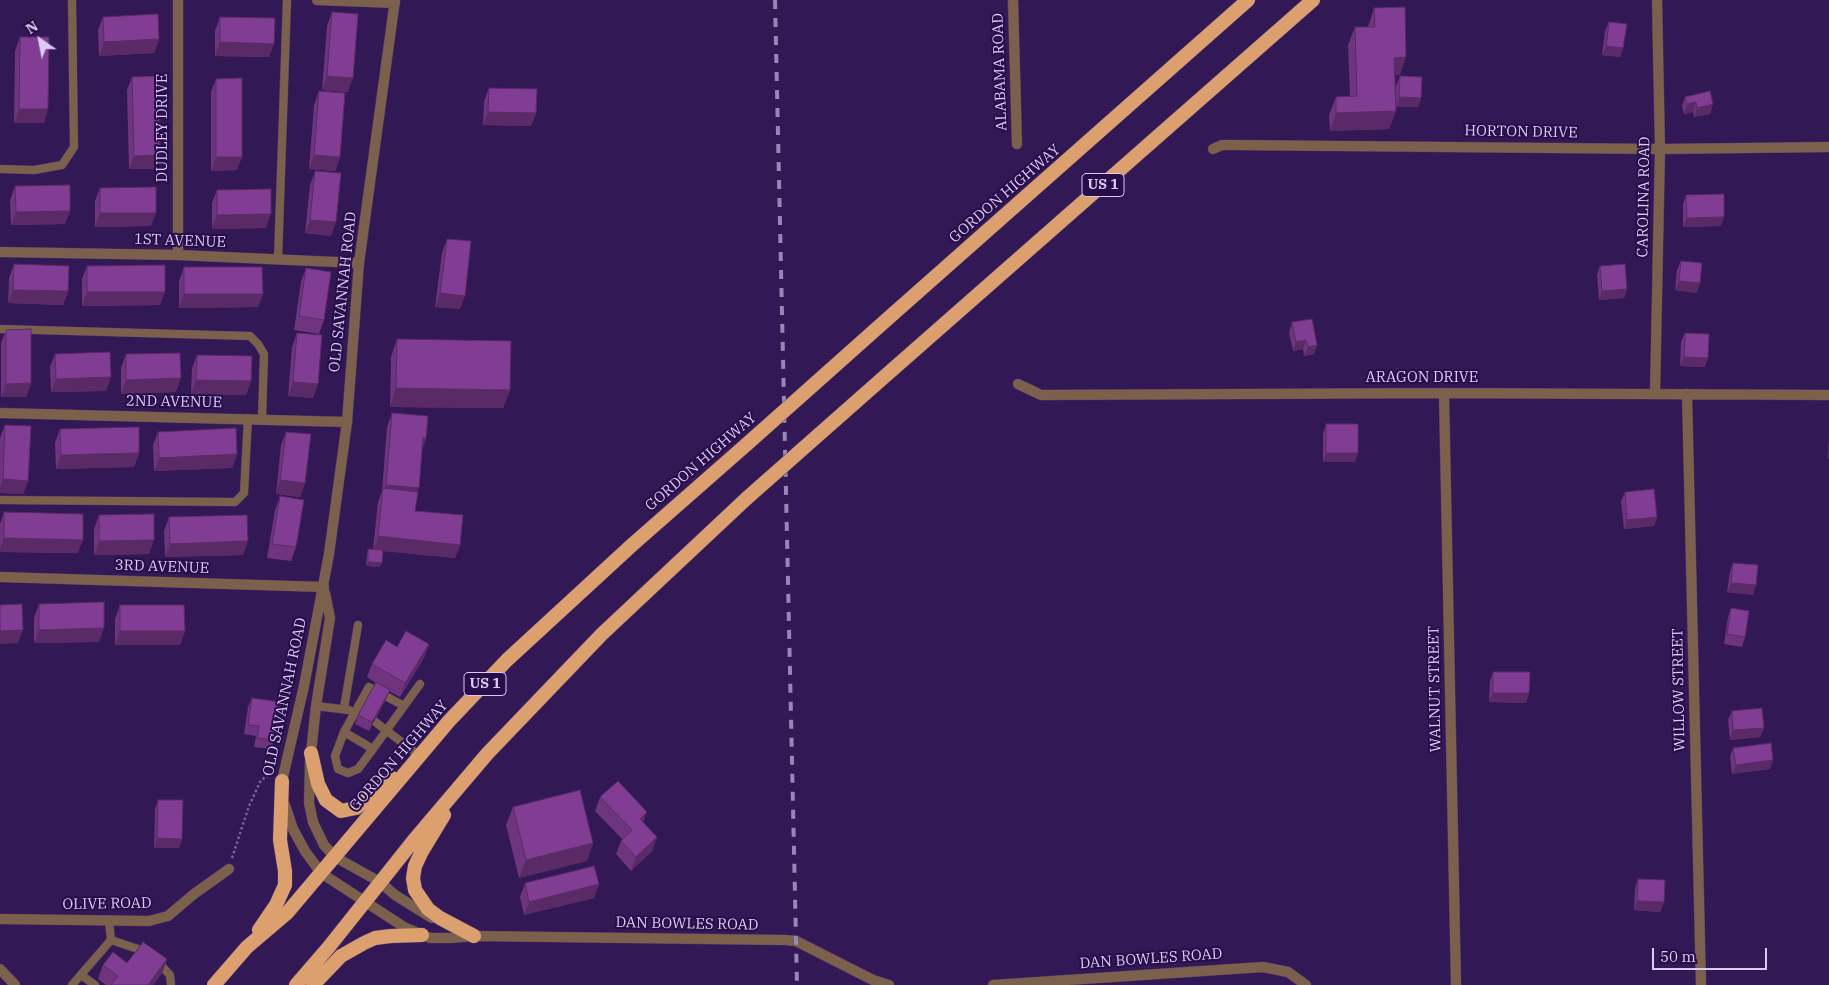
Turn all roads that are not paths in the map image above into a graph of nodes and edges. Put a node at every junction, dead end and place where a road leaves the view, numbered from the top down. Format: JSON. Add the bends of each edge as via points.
{"nodes":[{"id":1,"x":72,"y":0,"type":"edge"},
{"id":2,"x":178,"y":0,"type":"edge"},
{"id":3,"x":287,"y":0,"type":"edge"},
{"id":4,"x":317,"y":0,"type":"edge"},
{"id":5,"x":1013,"y":0,"type":"edge"},
{"id":6,"x":1248,"y":0,"type":"edge"},
{"id":7,"x":1312,"y":0,"type":"edge"},
{"id":8,"x":1657,"y":0,"type":"edge"},
{"id":9,"x":395,"y":1,"type":"edge"},
{"id":10,"x":1017,"y":144,"type":"dead end"},
{"id":11,"x":1829,"y":148,"type":"edge"},
{"id":12,"x":1212,"y":149,"type":"dead end"},
{"id":13,"x":1660,"y":149,"type":"junction"},
{"id":14,"x":0,"y":170,"type":"edge"},
{"id":15,"x":0,"y":252,"type":"edge"},
{"id":16,"x":178,"y":255,"type":"junction"},
{"id":17,"x":278,"y":259,"type":"junction"},
{"id":18,"x":359,"y":263,"type":"junction"},
{"id":19,"x":0,"y":329,"type":"edge"},
{"id":20,"x":1018,"y":384,"type":"dead end"},
{"id":21,"x":1444,"y":393,"type":"junction"},
{"id":22,"x":1655,"y":394,"type":"junction"},
{"id":23,"x":1687,"y":394,"type":"junction"},
{"id":24,"x":1829,"y":395,"type":"edge"},
{"id":25,"x":0,"y":413,"type":"edge"},
{"id":26,"x":248,"y":418,"type":"junction"},
{"id":27,"x":262,"y":418,"type":"junction"},
{"id":28,"x":347,"y":422,"type":"junction"},
{"id":29,"x":0,"y":500,"type":"edge"},
{"id":30,"x":0,"y":577,"type":"edge"},
{"id":31,"x":324,"y":587,"type":"junction"},
{"id":32,"x":358,"y":625,"type":"dead end"},
{"id":33,"x":420,"y":684,"type":"dead end"},
{"id":34,"x":316,"y":706,"type":"junction"},
{"id":35,"x":404,"y":706,"type":"junction"},
{"id":36,"x":344,"y":708,"type":"junction"},
{"id":37,"x":357,"y":713,"type":"junction"},
{"id":38,"x":374,"y":721,"type":"edge"},
{"id":39,"x":387,"y":730,"type":"junction"},
{"id":40,"x":344,"y":732,"type":"junction"},
{"id":41,"x":373,"y":749,"type":"junction"},
{"id":42,"x":311,"y":753,"type":"junction"},
{"id":43,"x":420,"y":756,"type":"junction"},
{"id":44,"x":469,"y":775,"type":"junction"},
{"id":45,"x":282,"y":781,"type":"junction"},
{"id":46,"x":336,"y":857,"type":"junction"},
{"id":47,"x":229,"y":869,"type":"road end"},
{"id":48,"x":321,"y":873,"type":"junction"},
{"id":49,"x":380,"y":882,"type":"junction"},
{"id":50,"x":364,"y":902,"type":"junction"},
{"id":51,"x":0,"y":919,"type":"edge"},
{"id":52,"x":109,"y":921,"type":"junction"},
{"id":53,"x":422,"y":935,"type":"junction"},
{"id":54,"x":474,"y":936,"type":"junction"},
{"id":55,"x":111,"y":940,"type":"junction"},
{"id":56,"x":247,"y":947,"type":"junction"},
{"id":57,"x":0,"y":969,"type":"edge"},
{"id":58,"x":81,"y":975,"type":"junction"},
{"id":59,"x":14,"y":985,"type":"edge"},
{"id":60,"x":72,"y":985,"type":"edge"},
{"id":61,"x":95,"y":985,"type":"edge"},
{"id":62,"x":171,"y":985,"type":"edge"},
{"id":63,"x":214,"y":985,"type":"edge"},
{"id":64,"x":296,"y":985,"type":"edge"},
{"id":65,"x":313,"y":985,"type":"edge"},
{"id":66,"x":889,"y":985,"type":"edge"},
{"id":67,"x":994,"y":985,"type":"edge"},
{"id":68,"x":1306,"y":985,"type":"edge"},
{"id":69,"x":1456,"y":985,"type":"edge"},
{"id":70,"x":1701,"y":985,"type":"edge"}],
"edges":[{"from":1,"to":14,"type":"lane","via":[[74,147],[62,165],[34,170]]},
{"from":2,"to":16,"type":"street","name":"DUDLEY DRIVE"},
{"from":3,"to":17,"type":"lane"},
{"from":4,"to":9,"type":"street"},
{"from":5,"to":10,"type":"street","name":"ALABAMA ROAD"},
{"from":6,"to":43,"type":"highway","name":"GORDON HIGHWAY","number":"US 1","bridge":true,"via":[[559,611],[500,667]]},
{"from":7,"to":44,"type":"highway","number":"US 1","bridge":true,"via":[[746,498],[602,634]]},
{"from":8,"to":13,"type":"street","name":"CAROLINA ROAD"},
{"from":9,"to":18,"type":"street","name":"OLD SAVANNAH ROAD"},
{"from":11,"to":13,"type":"street","name":"HORTON DRIVE"},
{"from":12,"to":13,"type":"street","name":"HORTON DRIVE","via":[[1233,145]]},
{"from":13,"to":22,"type":"street","name":"CAROLINA ROAD"},
{"from":15,"to":16,"type":"street","name":"1ST AVENUE"},
{"from":16,"to":17,"type":"street","name":"1ST AVENUE"},
{"from":17,"to":18,"type":"street","name":"1ST AVENUE"},
{"from":18,"to":28,"type":"street","name":"OLD SAVANNAH ROAD"},
{"from":19,"to":27,"type":"lane","via":[[250,336],[264,354]]},
{"from":20,"to":21,"type":"street","name":"ARAGON DRIVE","via":[[1041,395]]},
{"from":21,"to":22,"type":"street","name":"ARAGON DRIVE"},
{"from":21,"to":69,"type":"street","name":"WALNUT STREET"},
{"from":22,"to":23,"type":"street","name":"ARAGON DRIVE"},
{"from":23,"to":24,"type":"street","name":"ARAGON DRIVE"},
{"from":23,"to":70,"type":"street","name":"WILLOW STREET"},
{"from":25,"to":26,"type":"street","name":"2ND AVENUE"},
{"from":26,"to":27,"type":"street","name":"2ND AVENUE"},
{"from":26,"to":29,"type":"lane","via":[[244,493],[235,502]]},
{"from":27,"to":28,"type":"street","name":"2ND AVENUE"},
{"from":28,"to":31,"type":"street","name":"OLD SAVANNAH ROAD"},
{"from":30,"to":31,"type":"street","name":"3RD AVENUE"},
{"from":31,"to":34,"type":"street","name":"OLD SAVANNAH ROAD","via":[[330,618]]},
{"from":31,"to":45,"type":"street","name":"OLD SAVANNAH ROAD"},
{"from":32,"to":36,"type":"lane"},
{"from":33,"to":35,"type":"lane"},
{"from":34,"to":36,"type":"lane"},
{"from":34,"to":42,"type":"street","name":"OLD SAVANNAH ROAD"},
{"from":35,"to":37,"type":"lane","via":[[369,687]]},
{"from":35,"to":39,"type":"lane"},
{"from":36,"to":37,"type":"lane"},
{"from":37,"to":40,"type":"lane"},
{"from":38,"to":39,"type":"lane"},
{"from":39,"to":41,"type":"lane"},
{"from":39,"to":43,"type":"lane"},
{"from":40,"to":41,"type":"lane"},
{"from":40,"to":41,"type":"lane","via":[[335,756],[338,769],[348,773],[358,769]]},
{"from":42,"to":43,"type":"highway","via":[[318,784],[326,800],[341,811],[356,808]]},
{"from":42,"to":46,"type":"street","name":"OLD SAVANNAH ROAD","via":[[309,804],[313,822],[324,845]]},
{"from":43,"to":46,"type":"highway","name":"GORDON HIGHWAY","number":"US 1"},
{"from":44,"to":49,"type":"highway","number":"US 1"},
{"from":44,"to":54,"type":"highway","via":[[421,853],[413,878],[416,890],[428,909]]},
{"from":45,"to":48,"type":"street","name":"OLD SAVANNAH ROAD","via":[[293,829]]},
{"from":45,"to":56,"type":"highway","via":[[280,840],[284,885],[276,905]]},
{"from":46,"to":48,"type":"highway","name":"GORDON HIGHWAY","number":"US 1"},
{"from":46,"to":49,"type":"street","name":"OLD SAVANNAH ROAD"},
{"from":47,"to":52,"type":"street","name":"OLIVE ROAD","via":[[168,916],[149,922]]},
{"from":48,"to":50,"type":"street","name":"OLD SAVANNAH ROAD"},
{"from":48,"to":56,"type":"highway","name":"GORDON HIGHWAY","number":"US 1","via":[[287,913]]},
{"from":49,"to":50,"type":"highway","number":"US 1"},
{"from":49,"to":54,"type":"street","name":"DAN BOWLES ROAD","via":[[395,895],[442,923]]},
{"from":50,"to":53,"type":"street","name":"DAN BOWLES ROAD","via":[[404,928]]},
{"from":50,"to":64,"type":"highway","number":"US 1"},
{"from":51,"to":52,"type":"street","name":"OLIVE ROAD"},
{"from":52,"to":55,"type":"lane"},
{"from":53,"to":54,"type":"street","name":"DAN BOWLES ROAD","via":[[430,938]]},
{"from":53,"to":65,"type":"highway","via":[[375,938],[364,943],[341,956]]},
{"from":54,"to":66,"type":"street","name":"DAN BOWLES ROAD","via":[[785,940],[796,942]]},
{"from":55,"to":58,"type":"lane","via":[[105,954]]},
{"from":55,"to":62,"type":"lane","via":[[141,950],[163,966],[170,975]]},
{"from":56,"to":63,"type":"highway","name":"GORDON HIGHWAY","number":"US 1"},
{"from":57,"to":59,"type":"street"},
{"from":58,"to":60,"type":"lane"},
{"from":58,"to":61,"type":"lane"},
{"from":67,"to":68,"type":"street","name":"DAN BOWLES ROAD","via":[[1263,968],[1288,972]]}]}
